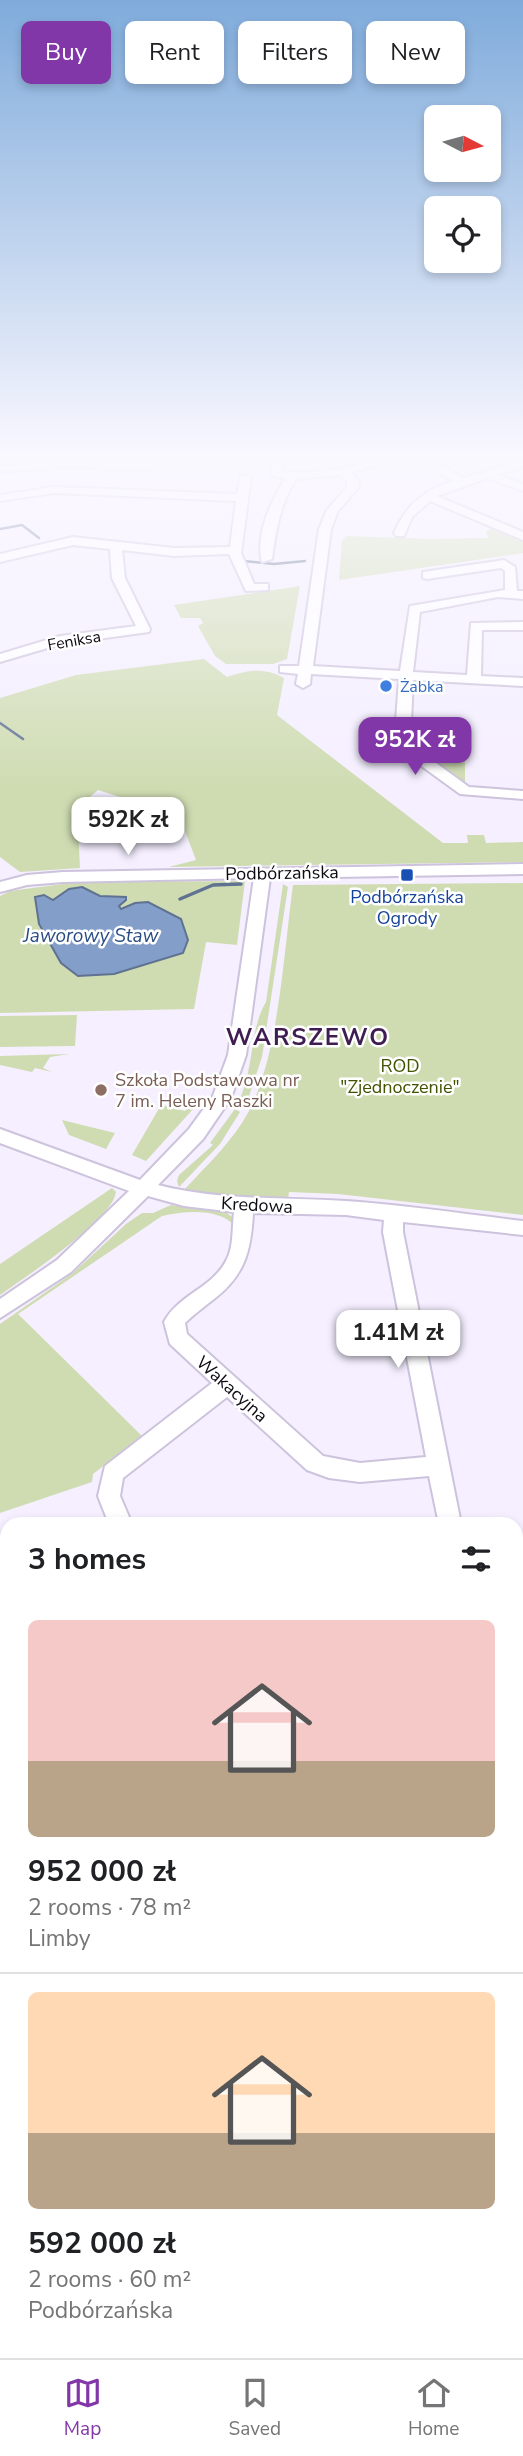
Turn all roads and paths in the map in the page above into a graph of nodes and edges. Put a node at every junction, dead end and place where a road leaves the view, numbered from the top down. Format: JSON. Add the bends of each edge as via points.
{"nodes":[{"id":1,"x":118,"y":567,"type":"edge"},
{"id":2,"x":242,"y":567,"type":"edge"},
{"id":3,"x":320,"y":567,"type":"edge"},
{"id":4,"x":483,"y":567,"type":"edge"},
{"id":5,"x":508,"y":567,"type":"edge"},
{"id":6,"x":427,"y":575,"type":"dead end"},
{"id":7,"x":264,"y":587,"type":"dead end"},
{"id":8,"x":517,"y":594,"type":"edge"},
{"id":9,"x":523,"y":626,"type":"edge"},
{"id":10,"x":0,"y":658,"type":"edge"},
{"id":11,"x":285,"y":669,"type":"dead end"},
{"id":12,"x":406,"y":676,"type":"junction"},
{"id":13,"x":304,"y":677,"type":"junction"},
{"id":14,"x":474,"y":679,"type":"junction"},
{"id":15,"x":523,"y":682,"type":"edge"},
{"id":16,"x":523,"y":795,"type":"edge"},
{"id":17,"x":523,"y":869,"type":"edge"},
{"id":18,"x":263,"y":873,"type":"junction"},
{"id":19,"x":0,"y":887,"type":"edge"},
{"id":20,"x":0,"y":1136,"type":"edge"},
{"id":21,"x":144,"y":1190,"type":"junction"},
{"id":22,"x":244,"y":1206,"type":"junction"},
{"id":23,"x":394,"y":1213,"type":"junction"},
{"id":24,"x":523,"y":1228,"type":"edge"},
{"id":25,"x":0,"y":1310,"type":"edge"},
{"id":26,"x":226,"y":1385,"type":"junction"},
{"id":27,"x":438,"y":1465,"type":"junction"},
{"id":28,"x":118,"y":1517,"type":"edge"},
{"id":29,"x":449,"y":1517,"type":"edge"}],
"edges":[{"from":1,"to":10,"type":"street","name":"Feniksa","via":[[121,587],[146,634],[60,640]]},
{"from":2,"to":7,"type":"street","via":[[250,588]]},
{"from":3,"to":13,"type":"street"},
{"from":4,"to":6,"type":"street"},
{"from":5,"to":8,"type":"street"},
{"from":8,"to":12,"type":"street","via":[[414,609]]},
{"from":9,"to":14,"type":"street","via":[[476,626]]},
{"from":11,"to":13,"type":"street"},
{"from":12,"to":13,"type":"street","via":[[327,671]]},
{"from":12,"to":14,"type":"street"},
{"from":12,"to":16,"type":"street","via":[[403,746],[465,791]]},
{"from":14,"to":15,"type":"street"},
{"from":17,"to":18,"type":"street","name":"Podbórzańska"},
{"from":18,"to":19,"type":"street","name":"Podbórzańska","via":[[52,878]]},
{"from":18,"to":21,"type":"street","via":[[237,1055],[229,1082],[202,1128]]},
{"from":20,"to":21,"type":"street","name":"Kredowa"},
{"from":21,"to":22,"type":"street","name":"Kredowa"},
{"from":21,"to":25,"type":"street","via":[[64,1266]]},
{"from":22,"to":23,"type":"street","name":"Kredowa"},
{"from":22,"to":26,"type":"street","name":"Wakacyjna","via":[[240,1253],[232,1272],[174,1322],[177,1338]]},
{"from":23,"to":24,"type":"street","name":"Kredowa"},
{"from":23,"to":27,"type":"street","via":[[393,1232]]},
{"from":26,"to":27,"type":"street","name":"Wakacyjna","via":[[326,1469],[354,1472]]},
{"from":26,"to":28,"type":"street","via":[[113,1473],[110,1496]]},
{"from":27,"to":29,"type":"street"}]}
